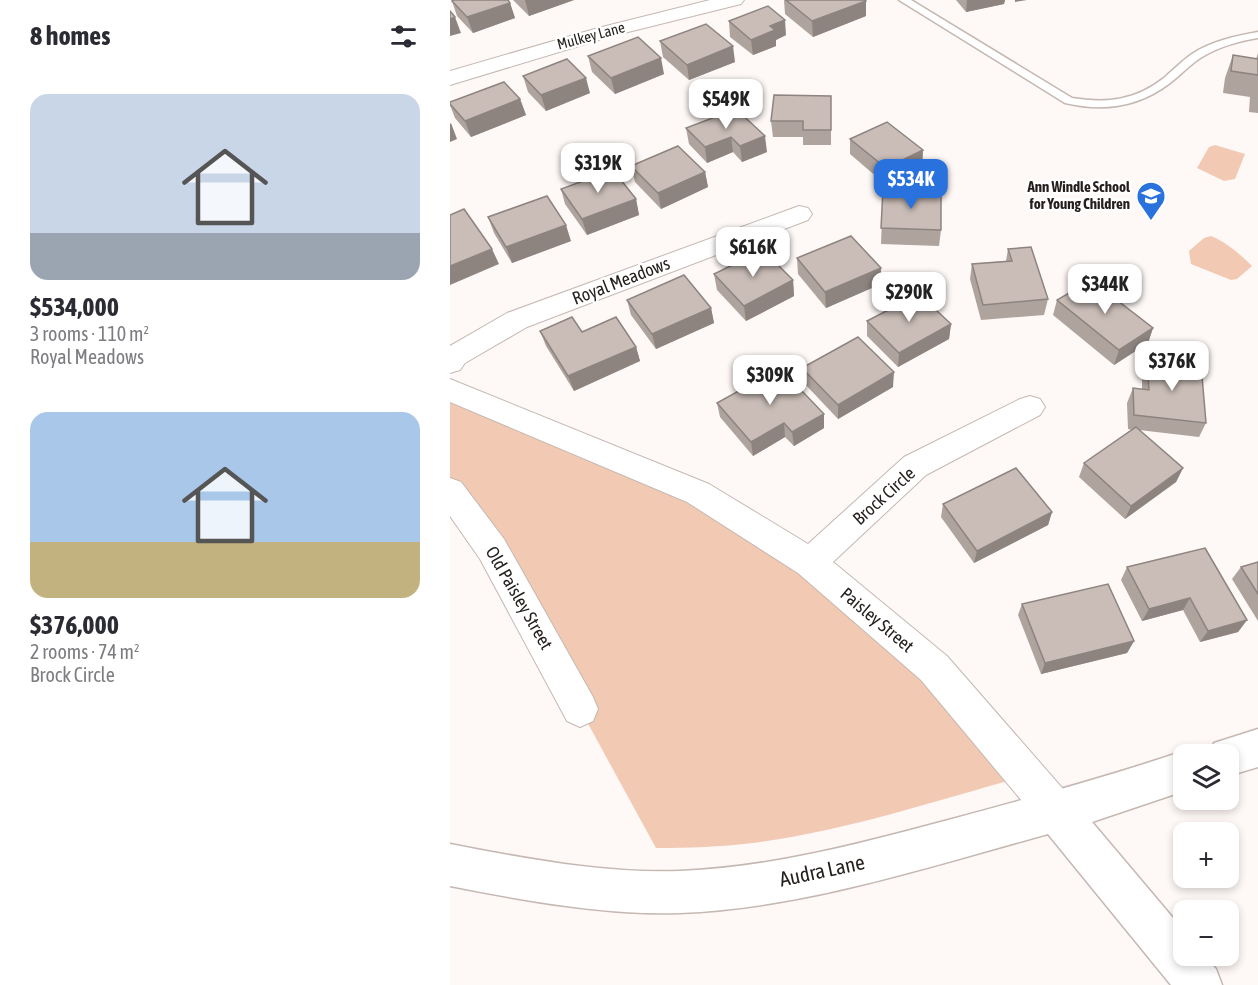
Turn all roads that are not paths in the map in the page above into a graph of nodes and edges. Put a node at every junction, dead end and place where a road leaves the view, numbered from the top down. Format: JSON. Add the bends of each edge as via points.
{"nodes":[{"id":1,"x":734,"y":0,"type":"edge"},
{"id":2,"x":904,"y":0,"type":"edge"},
{"id":3,"x":1258,"y":35,"type":"edge"},
{"id":4,"x":450,"y":78,"type":"edge"},
{"id":5,"x":799,"y":214,"type":"dead end"},
{"id":6,"x":450,"y":362,"type":"edge"},
{"id":7,"x":450,"y":390,"type":"edge"},
{"id":8,"x":1030,"y":407,"type":"dead end"},
{"id":9,"x":450,"y":491,"type":"edge"},
{"id":10,"x":810,"y":563,"type":"junction"},
{"id":11,"x":580,"y":709,"type":"dead end"},
{"id":12,"x":1258,"y":748,"type":"edge"},
{"id":13,"x":1239,"y":754,"type":"edge"},
{"id":14,"x":1173,"y":775,"type":"edge"},
{"id":15,"x":1056,"y":811,"type":"junction"},
{"id":16,"x":450,"y":865,"type":"edge"},
{"id":17,"x":1200,"y":985,"type":"edge"}],
"edges":[{"from":1,"to":4,"type":"street","name":"Mulkey Lane","via":[[605,32]]},
{"from":2,"to":3,"type":"lane","via":[[1069,101],[1094,106],[1140,99],[1199,54]]},
{"from":5,"to":6,"type":"street","name":"Royal Meadows","via":[[517,320]]},
{"from":7,"to":10,"type":"street","name":"Paisley Street","via":[[698,493]]},
{"from":8,"to":10,"type":"street","name":"Brock Circle","via":[[915,466]]},
{"from":9,"to":11,"type":"street","name":"Old Paisley Street","via":[[492,549]]},
{"from":10,"to":15,"type":"street","name":"Paisley Street","via":[[934,668]]},
{"from":12,"to":13,"type":"street"},
{"from":14,"to":15,"type":"street","name":"Audra Lane"},
{"from":15,"to":16,"type":"street","name":"Audra Lane","via":[[783,881],[681,892],[640,892],[516,878]]},
{"from":15,"to":17,"type":"street","name":"Paisley Street"}]}
